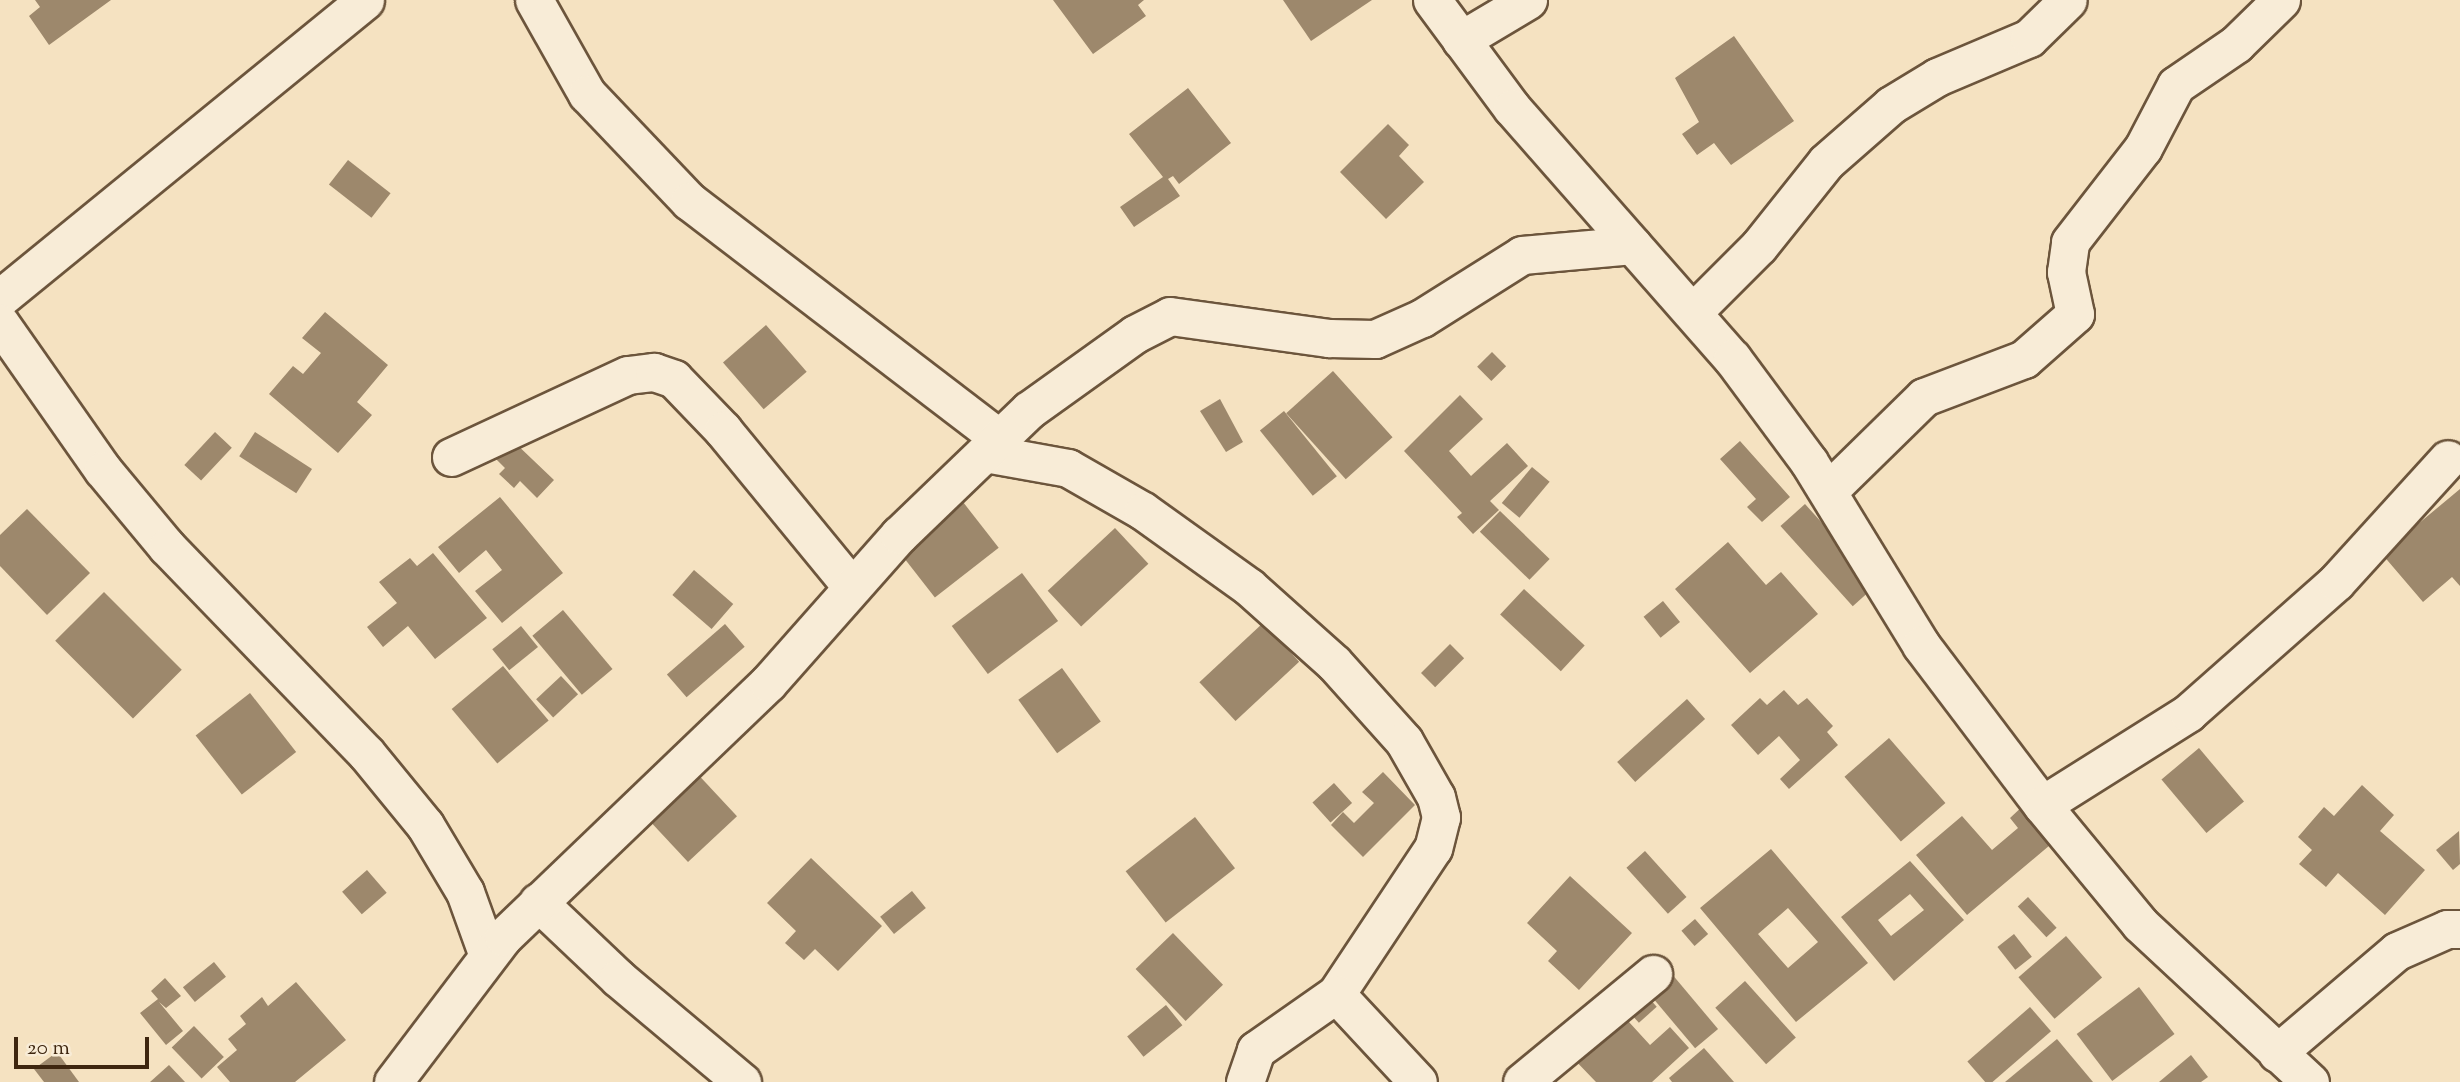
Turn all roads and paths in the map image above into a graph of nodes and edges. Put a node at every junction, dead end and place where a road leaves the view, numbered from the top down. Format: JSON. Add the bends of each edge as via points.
{"nodes":[{"id":1,"x":365,"y":0,"type":"edge"},
{"id":2,"x":534,"y":0,"type":"edge"},
{"id":3,"x":1432,"y":0,"type":"edge"},
{"id":4,"x":1528,"y":0,"type":"edge"},
{"id":5,"x":2068,"y":0,"type":"edge"},
{"id":6,"x":2281,"y":0,"type":"edge"},
{"id":7,"x":1461,"y":40,"type":"junction"},
{"id":8,"x":1633,"y":245,"type":"junction"},
{"id":9,"x":0,"y":298,"type":"edge"},
{"id":10,"x":1693,"y":312,"type":"junction"},
{"id":11,"x":0,"y":323,"type":"edge"},
{"id":12,"x":992,"y":446,"type":"junction"},
{"id":13,"x":451,"y":457,"type":"dead end"},
{"id":14,"x":2448,"y":459,"type":"dead end"},
{"id":15,"x":1828,"y":491,"type":"junction"},
{"id":16,"x":852,"y":587,"type":"junction"},
{"id":17,"x":2042,"y":805,"type":"junction"},
{"id":18,"x":538,"y":902,"type":"junction"},
{"id":19,"x":2460,"y":929,"type":"edge"},
{"id":20,"x":488,"y":957,"type":"junction"},
{"id":21,"x":1654,"y":974,"type":"dead end"},
{"id":22,"x":1336,"y":994,"type":"junction"},
{"id":23,"x":2277,"y":1053,"type":"junction"},
{"id":24,"x":393,"y":1082,"type":"edge"},
{"id":25,"x":742,"y":1082,"type":"edge"},
{"id":26,"x":1245,"y":1082,"type":"edge"},
{"id":27,"x":1418,"y":1082,"type":"edge"},
{"id":28,"x":1522,"y":1082,"type":"edge"},
{"id":29,"x":2310,"y":1082,"type":"edge"}],
"edges":[{"from":1,"to":9,"type":"street"},
{"from":2,"to":12,"type":"street","via":[[586,94],[689,201]]},
{"from":3,"to":7,"type":"street"},
{"from":4,"to":7,"type":"street"},
{"from":5,"to":10,"type":"street","via":[[2029,38],[1937,77],[1891,105],[1826,162],[1759,246]]},
{"from":6,"to":15,"type":"street","via":[[2235,44],[2176,85],[2143,148],[2070,242],[2066,272],[2076,314],[2024,359],[1924,397]]},
{"from":7,"to":8,"type":"street","via":[[1512,108]]},
{"from":8,"to":10,"type":"street"},
{"from":8,"to":12,"type":"street","via":[[1562,248],[1522,256],[1422,318],[1375,339],[1329,338],[1170,316],[1135,334],[1029,410]]},
{"from":10,"to":15,"type":"street"},
{"from":11,"to":20,"type":"street","via":[[103,470],[167,547],[366,753],[425,825],[465,892]]},
{"from":12,"to":16,"type":"street"},
{"from":12,"to":22,"type":"street","via":[[1068,468],[1143,510],[1249,587],[1334,663],[1404,741],[1436,797],[1441,817],[1436,838]]},
{"from":13,"to":16,"type":"street","via":[[628,375],[654,372],[674,379],[723,430]]},
{"from":14,"to":17,"type":"street","via":[[2336,582],[2188,713]]},
{"from":15,"to":17,"type":"street","via":[[1921,645]]},
{"from":16,"to":18,"type":"street","via":[[768,683]]},
{"from":17,"to":23,"type":"street","via":[[2140,925]]},
{"from":18,"to":20,"type":"street"},
{"from":18,"to":25,"type":"street","via":[[618,978]]},
{"from":19,"to":23,"type":"street","via":[[2447,929],[2397,951]]},
{"from":20,"to":24,"type":"street"},
{"from":21,"to":28,"type":"street"},
{"from":22,"to":26,"type":"street","via":[[1256,1050]]},
{"from":22,"to":27,"type":"street"},
{"from":23,"to":29,"type":"street"}]}
